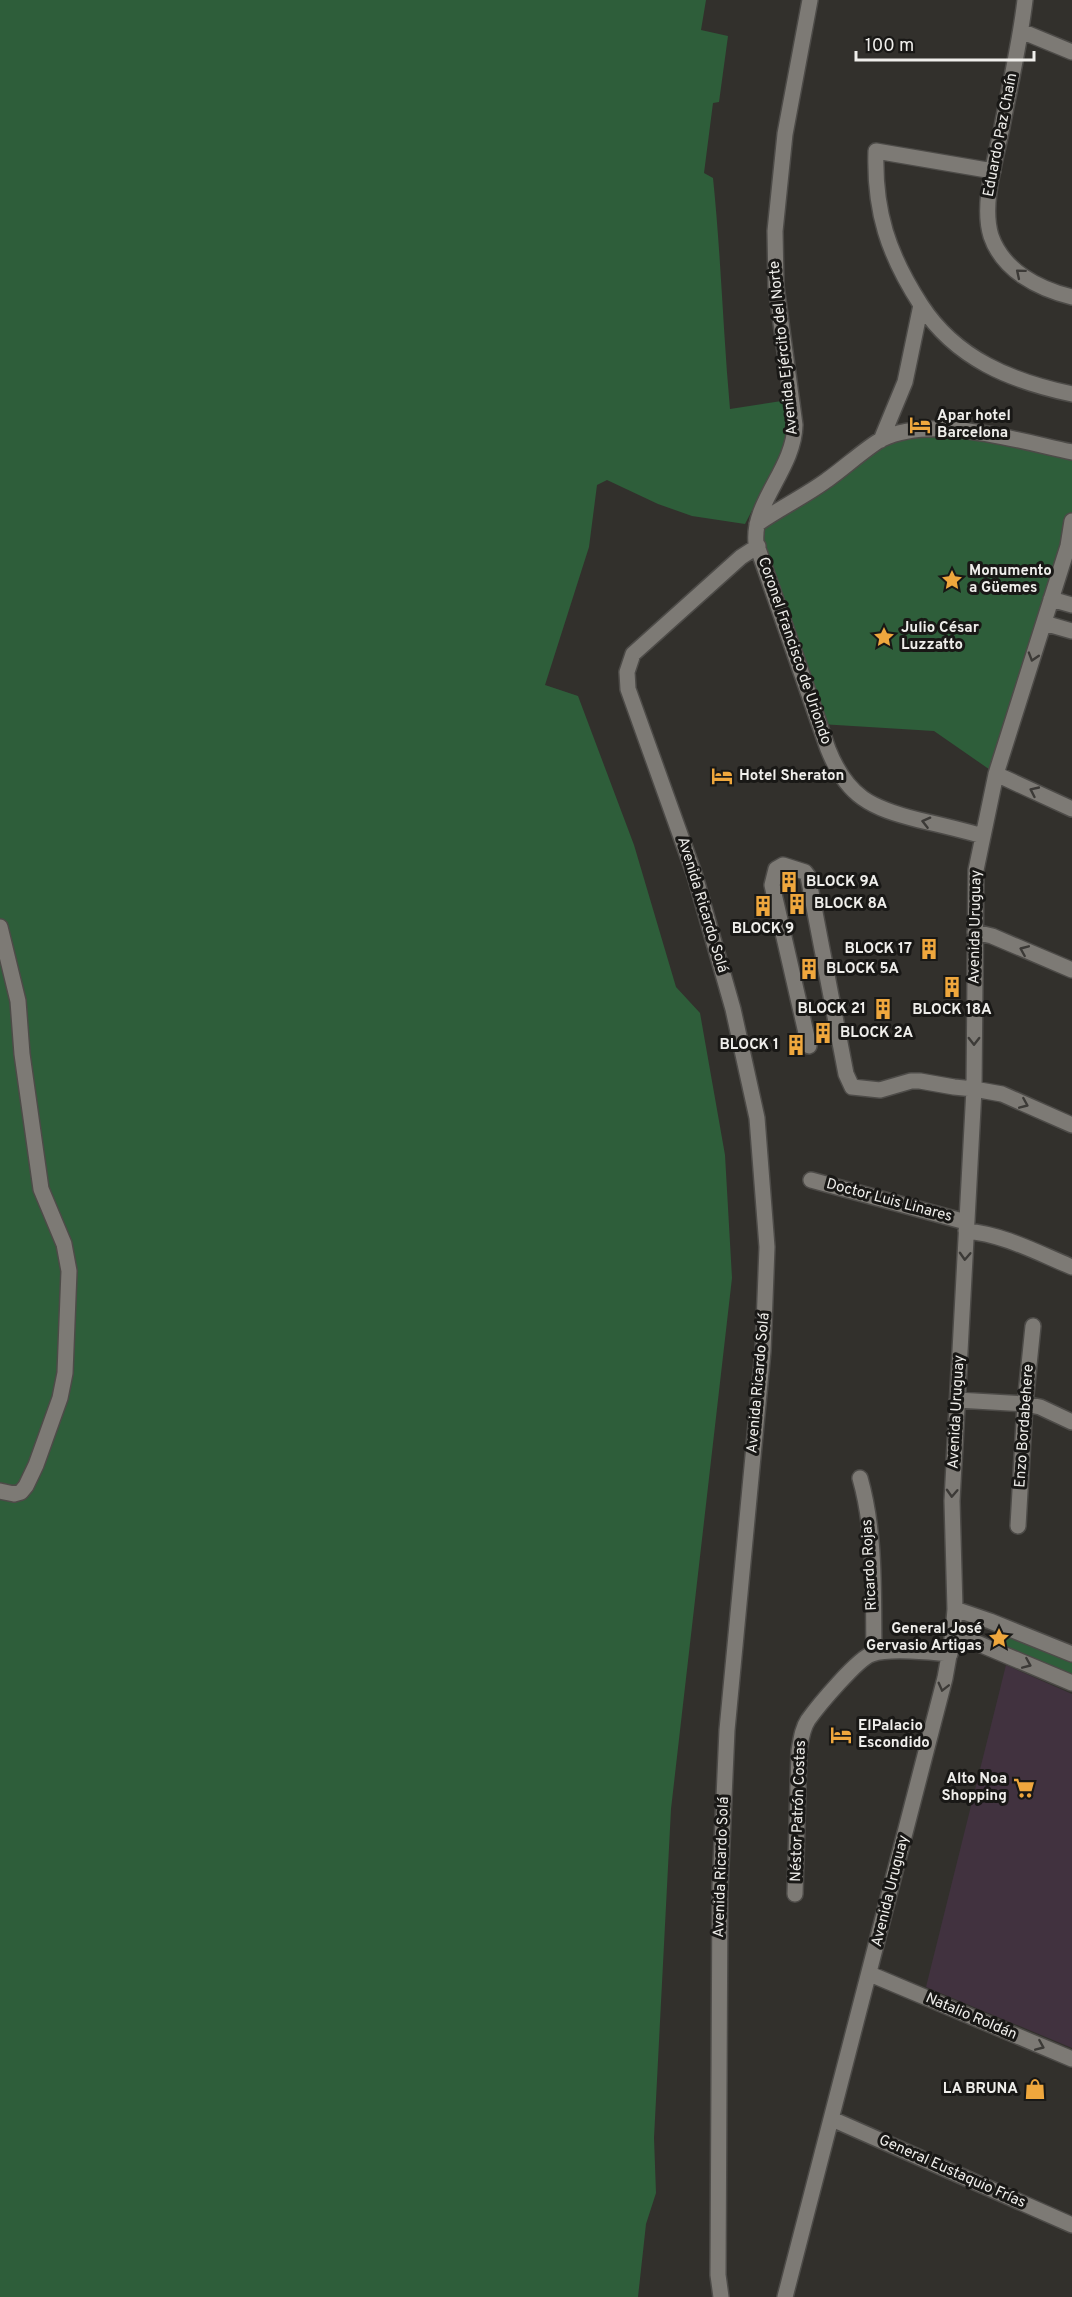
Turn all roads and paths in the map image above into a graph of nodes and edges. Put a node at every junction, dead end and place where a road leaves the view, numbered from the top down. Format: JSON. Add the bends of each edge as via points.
{"nodes":[{"id":1,"x":810,"y":0,"type":"edge"},
{"id":2,"x":1026,"y":0,"type":"edge"},
{"id":3,"x":1021,"y":31,"type":"junction"},
{"id":4,"x":1072,"y":52,"type":"edge"},
{"id":5,"x":993,"y":171,"type":"junction"},
{"id":6,"x":1072,"y":297,"type":"edge"},
{"id":7,"x":921,"y":305,"type":"junction"},
{"id":8,"x":1072,"y":394,"type":"edge"},
{"id":9,"x":881,"y":440,"type":"junction"},
{"id":10,"x":1072,"y":452,"type":"edge"},
{"id":11,"x":1072,"y":521,"type":"edge"},
{"id":12,"x":757,"y":524,"type":"junction"},
{"id":13,"x":758,"y":546,"type":"junction"},
{"id":14,"x":1052,"y":599,"type":"junction"},
{"id":15,"x":1072,"y":605,"type":"edge"},
{"id":16,"x":1044,"y":623,"type":"junction"},
{"id":17,"x":1072,"y":631,"type":"edge"},
{"id":18,"x":996,"y":774,"type":"junction"},
{"id":19,"x":1072,"y":809,"type":"edge"},
{"id":20,"x":983,"y":836,"type":"junction"},
{"id":21,"x":0,"y":927,"type":"edge"},
{"id":22,"x":975,"y":932,"type":"junction"},
{"id":23,"x":1072,"y":970,"type":"edge"},
{"id":24,"x":808,"y":1046,"type":"dead end"},
{"id":25,"x":974,"y":1089,"type":"junction"},
{"id":26,"x":1072,"y":1125,"type":"edge"},
{"id":27,"x":811,"y":1180,"type":"dead end"},
{"id":28,"x":966,"y":1226,"type":"junction"},
{"id":29,"x":1072,"y":1267,"type":"edge"},
{"id":30,"x":1033,"y":1326,"type":"dead end"},
{"id":31,"x":957,"y":1400,"type":"junction"},
{"id":32,"x":1025,"y":1404,"type":"junction"},
{"id":33,"x":1072,"y":1422,"type":"edge"},
{"id":34,"x":860,"y":1478,"type":"dead end"},
{"id":35,"x":0,"y":1491,"type":"edge"},
{"id":36,"x":1018,"y":1526,"type":"dead end"},
{"id":37,"x":955,"y":1609,"type":"junction"},
{"id":38,"x":954,"y":1633,"type":"junction"},
{"id":39,"x":874,"y":1653,"type":"junction"},
{"id":40,"x":950,"y":1654,"type":"junction"},
{"id":41,"x":1072,"y":1654,"type":"edge"},
{"id":42,"x":1072,"y":1683,"type":"edge"},
{"id":43,"x":795,"y":1894,"type":"dead end"},
{"id":44,"x":870,"y":1974,"type":"junction"},
{"id":45,"x":1072,"y":2059,"type":"edge"},
{"id":46,"x":832,"y":2119,"type":"junction"},
{"id":47,"x":1072,"y":2225,"type":"edge"},
{"id":48,"x":721,"y":2297,"type":"edge"},
{"id":49,"x":785,"y":2297,"type":"edge"}],
"edges":[{"from":1,"to":12,"type":"street","name":"Avenida Ejército del Norte","via":[[785,134],[775,231],[777,286],[795,437]]},
{"from":2,"to":3,"type":"street","name":"Eduardo Paz Chaín"},
{"from":3,"to":4,"type":"street"},
{"from":3,"to":5,"type":"street","name":"Eduardo Paz Chaín"},
{"from":6,"to":5,"type":"street","name":"Eduardo Paz Chaín","one_way":true,"via":[[1031,282],[998,249],[988,219]]},
{"from":5,"to":7,"type":"street","via":[[876,151],[877,185],[890,249]]},
{"from":7,"to":8,"type":"street","via":[[942,333],[970,356],[1014,379]]},
{"from":7,"to":9,"type":"street","via":[[905,382]]},
{"from":9,"to":10,"type":"street","via":[[908,432],[968,431]]},
{"from":9,"to":12,"type":"street"},
{"from":11,"to":14,"type":"street","name":"Avenida Uruguay"},
{"from":12,"to":13,"type":"street","name":"Avenida Ejército del Norte"},
{"from":20,"to":13,"type":"street","name":"Coronel Francisco de Uriondo","one_way":true,"via":[[887,812],[864,799],[846,782],[828,749]]},
{"from":13,"to":48,"type":"street","name":"Avenida Ricardo Solá","via":[[741,556],[633,654],[627,672],[628,690],[695,876],[733,1008],[757,1118],[767,1247],[763,1351],[727,1730],[719,1942]]},
{"from":14,"to":15,"type":"street"},
{"from":14,"to":16,"type":"street","name":"Avenida Uruguay"},
{"from":16,"to":17,"type":"street"},
{"from":16,"to":18,"type":"street","name":"Avenida Uruguay","one_way":true},
{"from":19,"to":18,"type":"street","one_way":true},
{"from":18,"to":20,"type":"street","name":"Avenida Uruguay"},
{"from":20,"to":22,"type":"street","name":"Avenida Uruguay","via":[[976,870]]},
{"from":21,"to":35,"type":"street","via":[[18,1001],[41,1189],[64,1244],[69,1270],[65,1373],[60,1398],[26,1486],[14,1494]]},
{"from":23,"to":22,"type":"street","one_way":true},
{"from":22,"to":25,"type":"street","name":"Avenida Uruguay","one_way":true},
{"from":24,"to":25,"type":"street","via":[[772,885],[776,869],[783,865],[808,876],[846,1074],[852,1087],[880,1090],[920,1081]]},
{"from":25,"to":26,"type":"street","one_way":true,"via":[[1002,1094]]},
{"from":25,"to":28,"type":"street","name":"Avenida Uruguay"},
{"from":27,"to":28,"type":"street","name":"Doctor Luis Linares"},
{"from":28,"to":29,"type":"street","name":"Doctor Luis Linares"},
{"from":28,"to":31,"type":"street","name":"Avenida Uruguay","one_way":true},
{"from":30,"to":32,"type":"street","name":"Enzo Bordabehere"},
{"from":31,"to":32,"type":"street"},
{"from":31,"to":37,"type":"street","name":"Avenida Uruguay","one_way":true,"via":[[952,1501]]},
{"from":32,"to":33,"type":"street"},
{"from":32,"to":36,"type":"street","name":"Enzo Bordabehere"},
{"from":34,"to":39,"type":"street","name":"Ricardo Rojas","via":[[872,1566]]},
{"from":37,"to":38,"type":"street","name":"Avenida Uruguay"},
{"from":37,"to":41,"type":"street"},
{"from":38,"to":40,"type":"street","name":"Avenida Uruguay"},
{"from":38,"to":42,"type":"street","one_way":true},
{"from":39,"to":40,"type":"street"},
{"from":39,"to":43,"type":"street","name":"Néstor Patrón Costas","via":[[858,1662],[803,1729]]},
{"from":40,"to":44,"type":"street","name":"Avenida Uruguay","one_way":true},
{"from":44,"to":45,"type":"street","name":"Natalio Roldán","one_way":true},
{"from":44,"to":46,"type":"street","name":"Avenida Uruguay"},
{"from":46,"to":47,"type":"street","name":"General Eustaquio Frías"},
{"from":46,"to":49,"type":"street","name":"Avenida Uruguay"}]}
